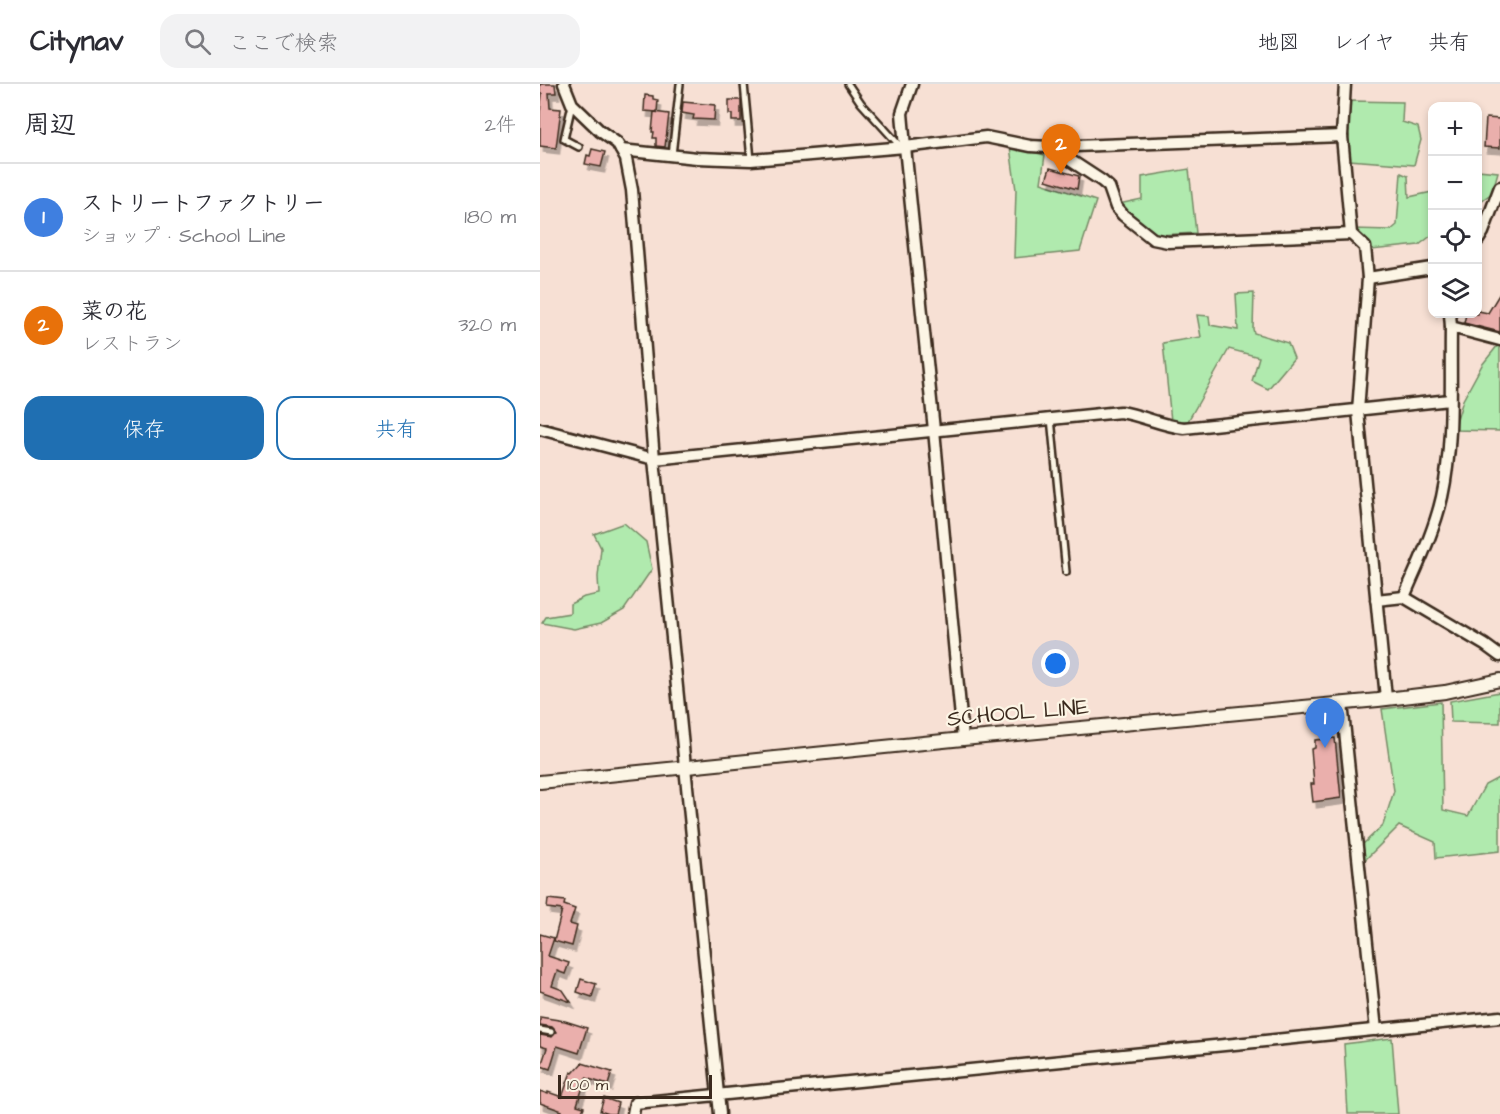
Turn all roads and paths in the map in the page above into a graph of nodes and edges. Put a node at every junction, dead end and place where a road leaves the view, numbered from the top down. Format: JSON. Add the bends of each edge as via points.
{"nodes":[{"id":1,"x":564,"y":84,"type":"edge"},
{"id":2,"x":680,"y":84,"type":"edge"},
{"id":3,"x":744,"y":84,"type":"edge"},
{"id":4,"x":848,"y":84,"type":"edge"},
{"id":5,"x":912,"y":84,"type":"edge"},
{"id":6,"x":1345,"y":84,"type":"edge"},
{"id":7,"x":572,"y":104,"type":"junction"},
{"id":8,"x":1342,"y":136,"type":"junction"},
{"id":9,"x":579,"y":147,"type":"dead end"},
{"id":10,"x":903,"y":147,"type":"junction"},
{"id":11,"x":1050,"y":147,"type":"junction"},
{"id":12,"x":621,"y":150,"type":"junction"},
{"id":13,"x":672,"y":155,"type":"junction"},
{"id":14,"x":751,"y":160,"type":"junction"},
{"id":15,"x":1500,"y":187,"type":"edge"},
{"id":16,"x":1351,"y":234,"type":"junction"},
{"id":17,"x":1482,"y":235,"type":"edge"},
{"id":18,"x":1428,"y":269,"type":"edge"},
{"id":19,"x":1368,"y":278,"type":"junction"},
{"id":20,"x":1450,"y":318,"type":"edge"},
{"id":21,"x":1451,"y":327,"type":"junction"},
{"id":22,"x":1500,"y":340,"type":"edge"},
{"id":23,"x":1450,"y":400,"type":"junction"},
{"id":24,"x":1358,"y":411,"type":"junction"},
{"id":25,"x":1051,"y":418,"type":"junction"},
{"id":26,"x":540,"y":429,"type":"edge"},
{"id":27,"x":934,"y":430,"type":"junction"},
{"id":28,"x":654,"y":459,"type":"junction"},
{"id":29,"x":1066,"y":572,"type":"dead end"},
{"id":30,"x":1404,"y":597,"type":"junction"},
{"id":31,"x":1376,"y":600,"type":"junction"},
{"id":32,"x":1500,"y":656,"type":"edge"},
{"id":33,"x":1500,"y":680,"type":"edge"},
{"id":34,"x":1386,"y":698,"type":"junction"},
{"id":35,"x":1342,"y":703,"type":"junction"},
{"id":36,"x":963,"y":739,"type":"junction"},
{"id":37,"x":685,"y":767,"type":"junction"},
{"id":38,"x":540,"y":782,"type":"edge"},
{"id":39,"x":1500,"y":1017,"type":"edge"},
{"id":40,"x":540,"y":1030,"type":"edge"},
{"id":41,"x":1376,"y":1030,"type":"junction"},
{"id":42,"x":551,"y":1032,"type":"dead end"},
{"id":43,"x":717,"y":1095,"type":"junction"},
{"id":44,"x":633,"y":1114,"type":"edge"},
{"id":45,"x":720,"y":1114,"type":"edge"}],
"edges":[{"from":1,"to":7,"type":"street"},
{"from":2,"to":13,"type":"lane"},
{"from":3,"to":14,"type":"lane"},
{"from":4,"to":10,"type":"lane"},
{"from":5,"to":10,"type":"street","via":[[902,113]]},
{"from":6,"to":8,"type":"street"},
{"from":7,"to":9,"type":"lane","via":[[564,139]]},
{"from":7,"to":12,"type":"street"},
{"from":8,"to":11,"type":"street"},
{"from":8,"to":16,"type":"street"},
{"from":10,"to":11,"type":"street","via":[[986,137]]},
{"from":10,"to":14,"type":"street"},
{"from":10,"to":27,"type":"street"},
{"from":11,"to":16,"type":"street","via":[[1109,187],[1122,215],[1153,239],[1168,242]]},
{"from":12,"to":13,"type":"street"},
{"from":12,"to":28,"type":"street","via":[[632,190]]},
{"from":13,"to":14,"type":"street"},
{"from":15,"to":17,"type":"street"},
{"from":16,"to":19,"type":"street","via":[[1365,247]]},
{"from":18,"to":19,"type":"street"},
{"from":19,"to":24,"type":"street"},
{"from":20,"to":21,"type":"street"},
{"from":21,"to":22,"type":"street"},
{"from":21,"to":23,"type":"street"},
{"from":23,"to":24,"type":"street"},
{"from":23,"to":30,"type":"street","via":[[1442,497]]},
{"from":24,"to":25,"type":"street","via":[[1184,428],[1120,412]]},
{"from":24,"to":31,"type":"street"},
{"from":25,"to":27,"type":"street"},
{"from":25,"to":29,"type":"lane"},
{"from":26,"to":28,"type":"street"},
{"from":27,"to":28,"type":"street"},
{"from":27,"to":36,"type":"street"},
{"from":28,"to":37,"type":"street"},
{"from":30,"to":31,"type":"street"},
{"from":30,"to":32,"type":"street"},
{"from":31,"to":34,"type":"street"},
{"from":33,"to":34,"type":"street","name":"SCHOOL LINE","via":[[1445,692]]},
{"from":34,"to":35,"type":"street","name":"SCHOOL LINE"},
{"from":35,"to":36,"type":"street","name":"SCHOOL LINE"},
{"from":35,"to":41,"type":"street"},
{"from":36,"to":37,"type":"street","name":"SCHOOL LINE"},
{"from":37,"to":38,"type":"street","name":"SCHOOL LINE"},
{"from":37,"to":43,"type":"street"},
{"from":39,"to":41,"type":"street"},
{"from":40,"to":42,"type":"lane"},
{"from":41,"to":43,"type":"street"},
{"from":43,"to":44,"type":"street","via":[[635,1103]]},
{"from":43,"to":45,"type":"street"}]}
